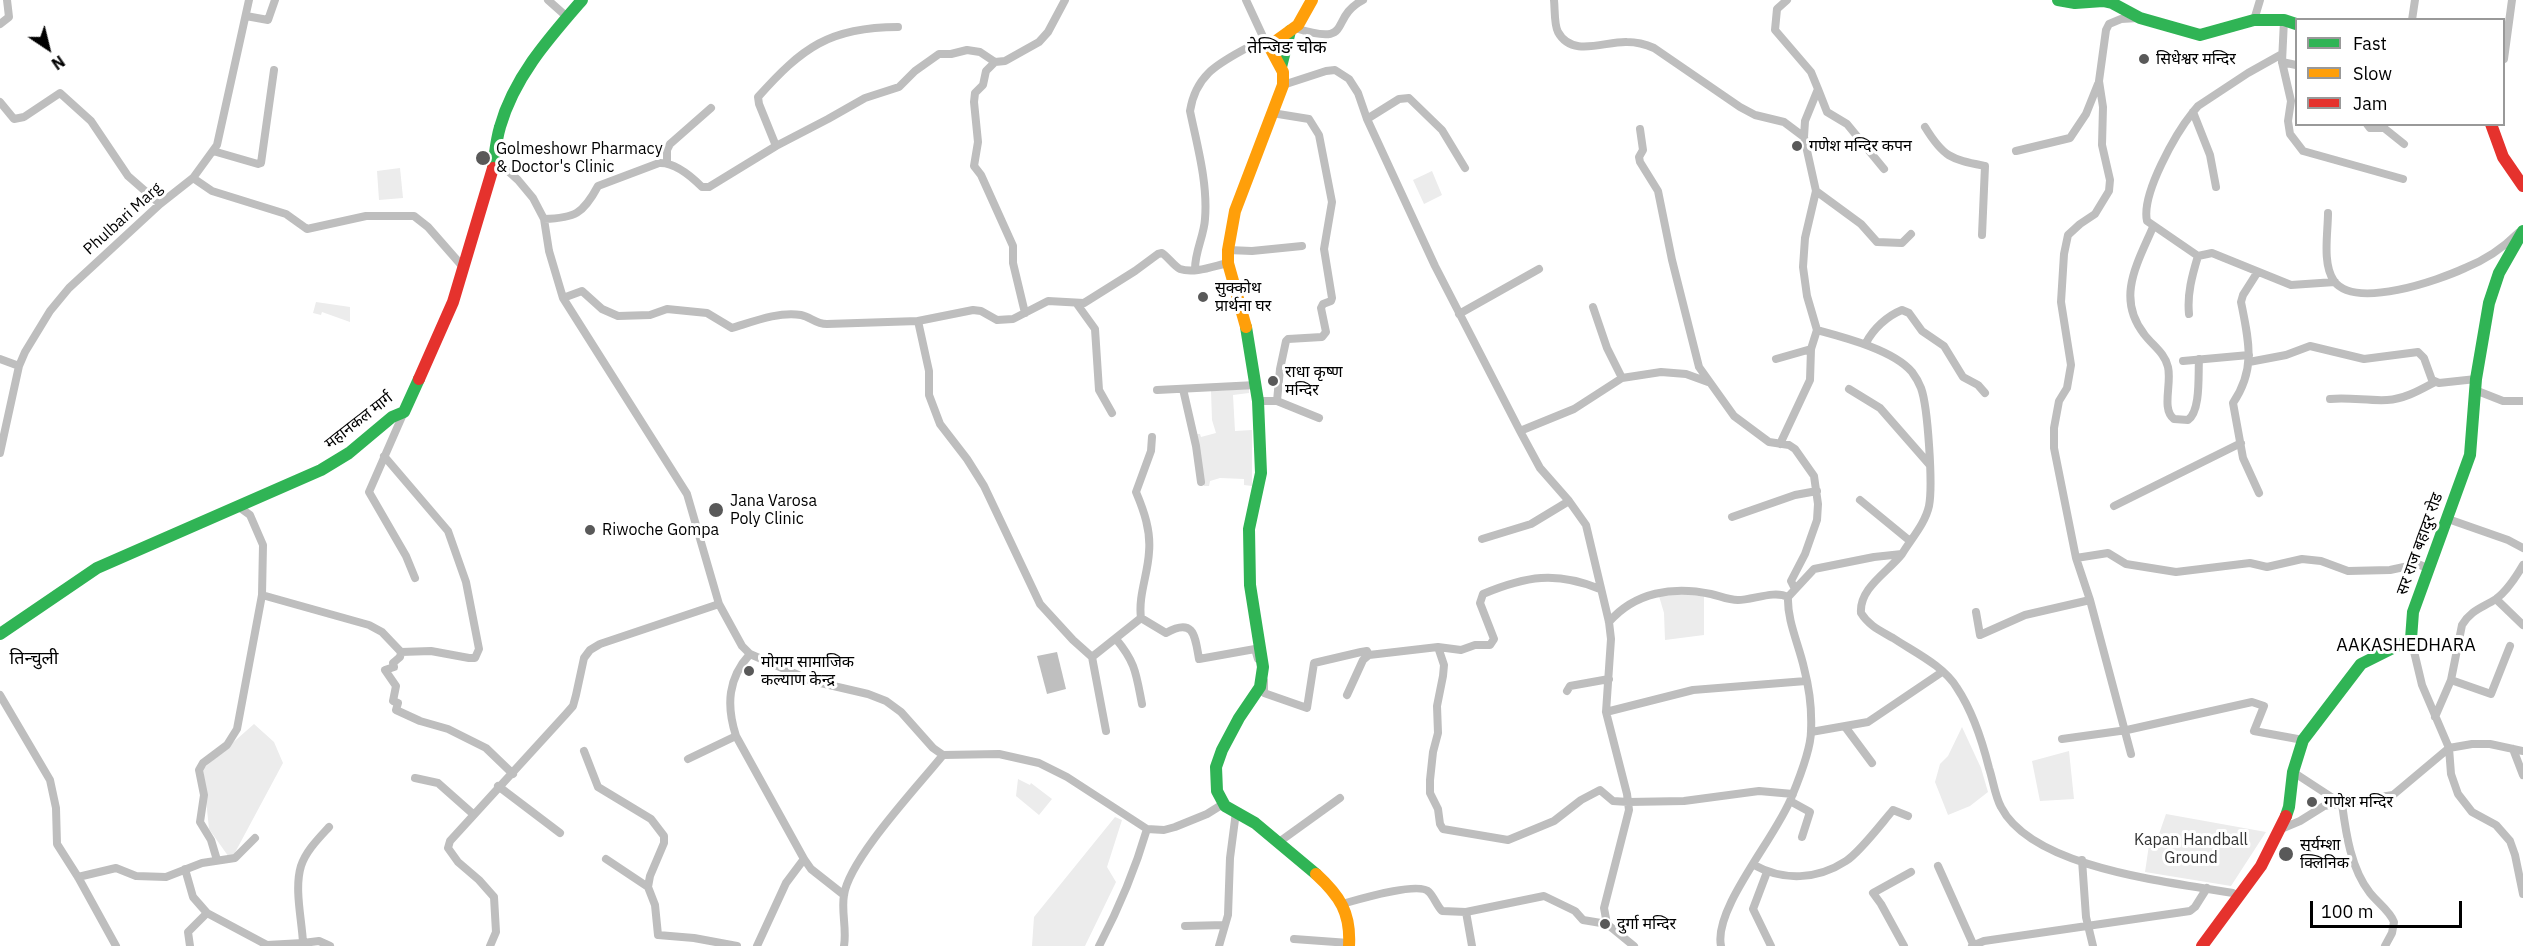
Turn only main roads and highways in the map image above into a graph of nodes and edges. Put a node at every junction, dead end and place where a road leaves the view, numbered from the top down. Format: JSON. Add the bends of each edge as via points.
{"nodes":[{"id":1,"x":582,"y":0,"type":"edge"},
{"id":2,"x":1312,"y":0,"type":"edge"},
{"id":3,"x":2058,"y":0,"type":"edge"},
{"id":4,"x":2295,"y":24,"type":"edge"},
{"id":5,"x":1293,"y":30,"type":"junction"},
{"id":6,"x":1281,"y":67,"type":"junction"},
{"id":7,"x":2492,"y":126,"type":"edge"},
{"id":8,"x":2523,"y":186,"type":"edge"},
{"id":9,"x":2523,"y":230,"type":"edge"},
{"id":10,"x":0,"y":634,"type":"edge"},
{"id":11,"x":1349,"y":945,"type":"edge"},
{"id":12,"x":2202,"y":946,"type":"edge"}],
"edges":[{"from":1,"to":10,"type":"main road","name":"महानकल मार्ग","via":[[566,16],[514,90],[500,127],[495,164],[453,302],[404,412],[321,470],[97,568]]},
{"from":2,"to":5,"type":"main road"},
{"from":3,"to":4,"type":"main road","via":[[2112,3],[2140,18],[2200,35],[2254,20]]},
{"from":5,"to":6,"type":"main road"},
{"from":5,"to":6,"type":"main road","via":[[1266,42]]},
{"from":6,"to":11,"type":"main road","via":[[1282,85],[1234,211],[1228,257],[1248,335],[1258,401],[1261,473],[1249,529],[1249,552],[1262,669],[1260,687],[1239,718],[1216,767],[1217,791],[1223,804],[1255,823],[1334,890],[1350,927]]},
{"from":7,"to":8,"type":"main road","via":[[2497,146]]},
{"from":9,"to":12,"type":"main road","name":"सर राज बहादुर रोड","via":[[2499,273],[2489,303],[2475,385],[2470,455],[2413,612],[2411,639],[2361,664],[2303,740],[2281,829],[2261,866]]}]}
